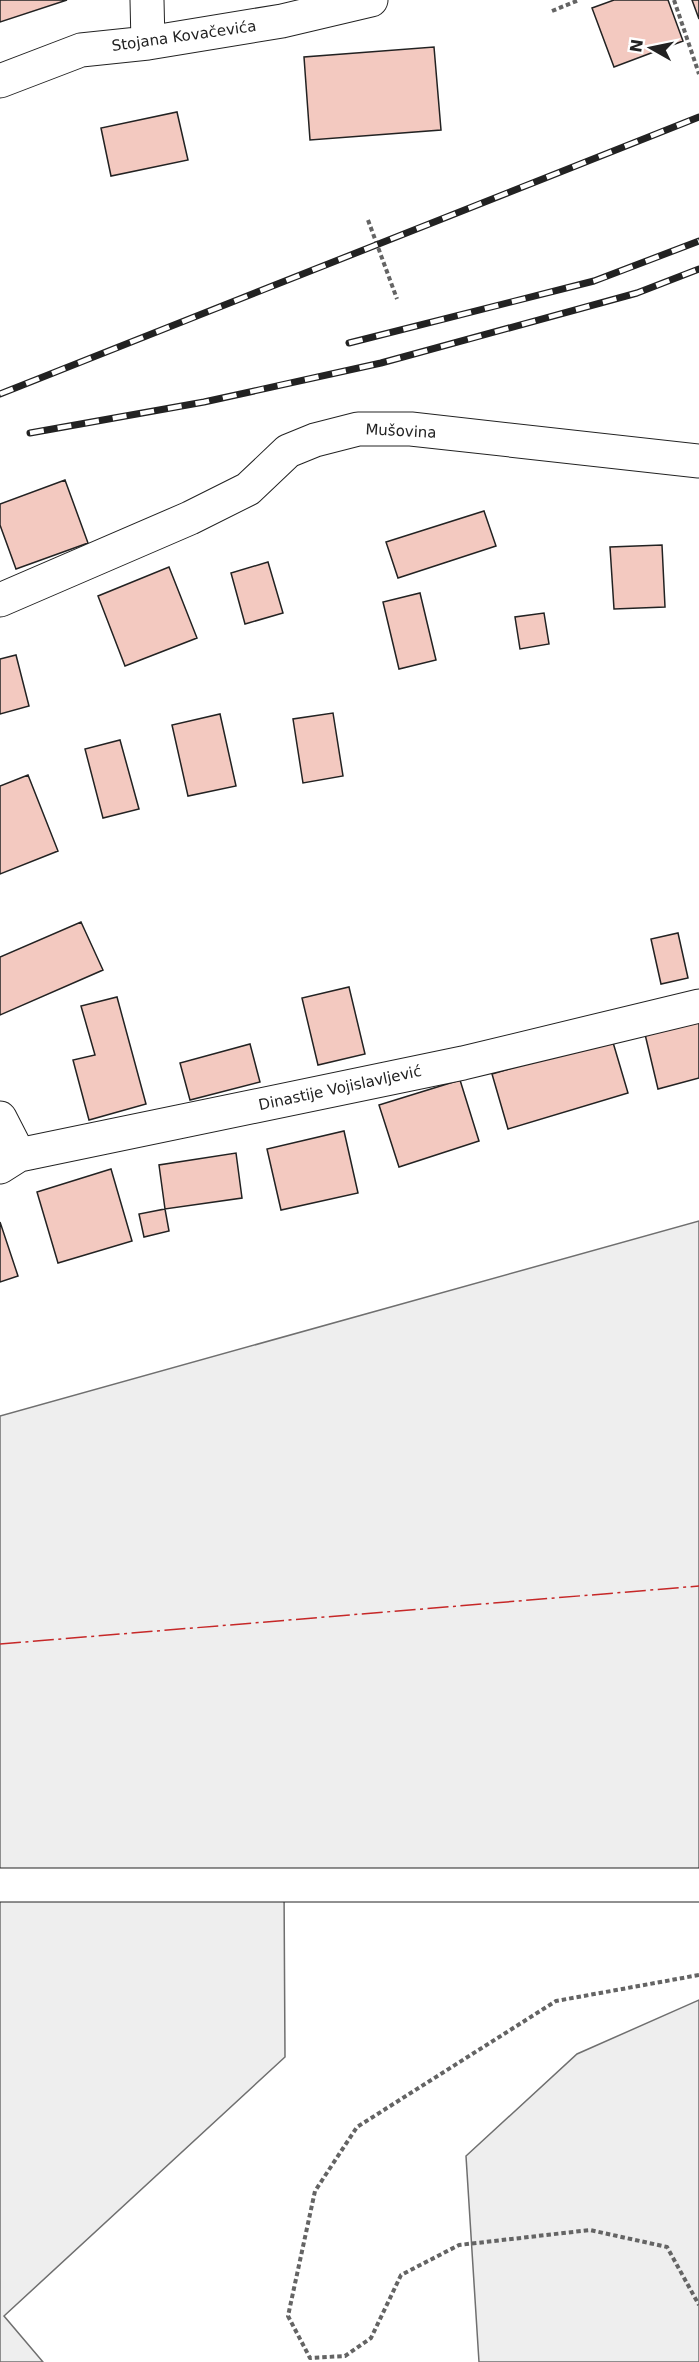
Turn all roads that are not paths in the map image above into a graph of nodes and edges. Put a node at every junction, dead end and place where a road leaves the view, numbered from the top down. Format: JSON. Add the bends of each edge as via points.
{"nodes":[{"id":1,"x":147,"y":0,"type":"edge"},
{"id":2,"x":371,"y":0,"type":"edge"},
{"id":3,"x":147,"y":43,"type":"junction"},
{"id":4,"x":0,"y":81,"type":"edge"},
{"id":5,"x":699,"y":461,"type":"edge"},
{"id":6,"x":0,"y":600,"type":"edge"},
{"id":7,"x":699,"y":1006,"type":"edge"},
{"id":8,"x":0,"y":1118,"type":"edge"},
{"id":9,"x":10,"y":1161,"type":"edge"},
{"id":10,"x":699,"y":1885,"type":"edge"},
{"id":11,"x":0,"y":1886,"type":"edge"}],
"edges":[{"from":1,"to":3,"type":"street"},
{"from":2,"to":3,"type":"street","name":"Stojana Kovačevića","via":[[282,21]]},
{"from":3,"to":4,"type":"street","name":"Stojana Kovačevića","via":[[81,50]]},
{"from":5,"to":6,"type":"street","name":"Mušovina","via":[[411,429],[358,429],[288,451],[248,489]]},
{"from":7,"to":9,"type":"street","name":"Dinastije Vojislavljević"},
{"from":8,"to":9,"type":"street","name":"Dinastije Vojislavljević"},
{"from":10,"to":11,"type":"street"}]}
